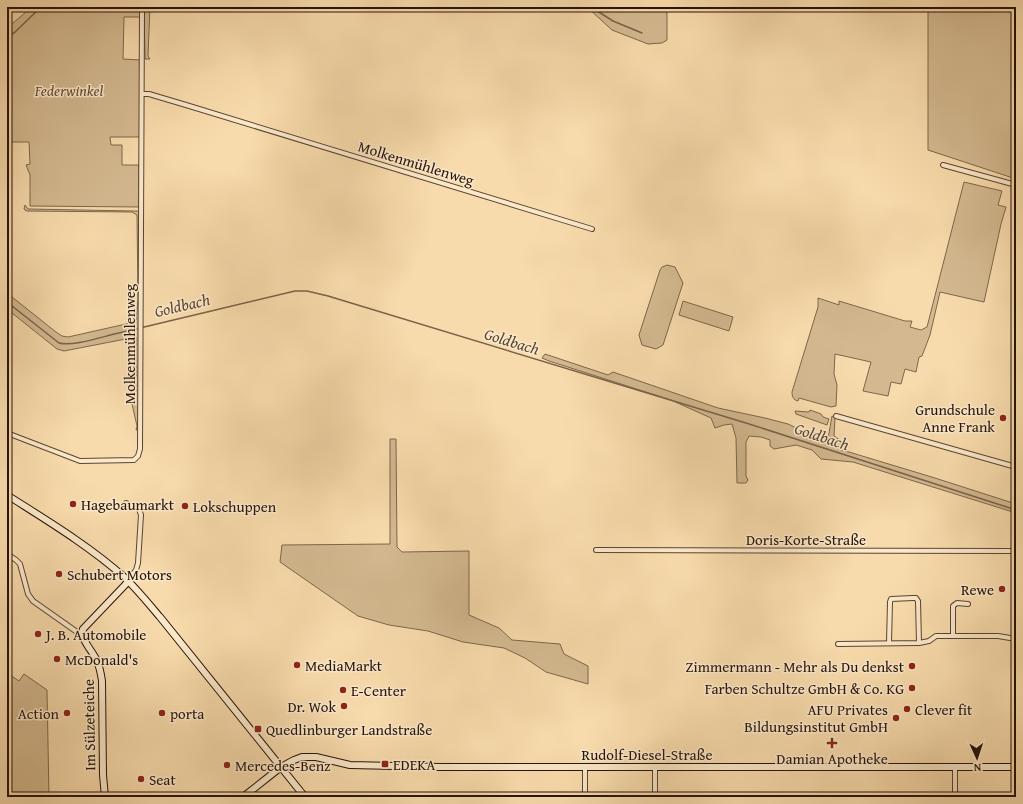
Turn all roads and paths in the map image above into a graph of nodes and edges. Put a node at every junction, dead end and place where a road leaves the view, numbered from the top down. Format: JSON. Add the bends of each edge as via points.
{"nodes":[{"id":1,"x":142,"y":7,"type":"edge"},
{"id":2,"x":142,"y":94,"type":"junction"},
{"id":3,"x":943,"y":165,"type":"dead end"},
{"id":4,"x":1016,"y":185,"type":"edge"},
{"id":5,"x":592,"y":229,"type":"dead end"},
{"id":6,"x":836,"y":416,"type":"dead end"},
{"id":7,"x":7,"y":433,"type":"edge"},
{"id":8,"x":1016,"y":467,"type":"edge"},
{"id":9,"x":7,"y":495,"type":"edge"},
{"id":10,"x":126,"y":503,"type":"dead end"},
{"id":11,"x":596,"y":550,"type":"dead end"},
{"id":12,"x":1016,"y":551,"type":"edge"},
{"id":13,"x":7,"y":554,"type":"edge"},
{"id":14,"x":128,"y":581,"type":"junction"},
{"id":15,"x":968,"y":604,"type":"dead end"},
{"id":16,"x":82,"y":633,"type":"junction"},
{"id":17,"x":953,"y":636,"type":"junction"},
{"id":18,"x":1016,"y":639,"type":"edge"},
{"id":19,"x":889,"y":643,"type":"junction"},
{"id":20,"x":919,"y":643,"type":"junction"},
{"id":21,"x":838,"y":644,"type":"dead end"},
{"id":22,"x":585,"y":767,"type":"junction"},
{"id":23,"x":955,"y":767,"type":"junction"},
{"id":24,"x":1016,"y":767,"type":"edge"},
{"id":25,"x":281,"y":768,"type":"junction"},
{"id":26,"x":655,"y":768,"type":"junction"},
{"id":27,"x":105,"y":797,"type":"edge"},
{"id":28,"x":243,"y":797,"type":"edge"},
{"id":29,"x":305,"y":797,"type":"edge"},
{"id":30,"x":585,"y":797,"type":"edge"},
{"id":31,"x":655,"y":797,"type":"edge"},
{"id":32,"x":955,"y":797,"type":"edge"}],
"edges":[{"from":1,"to":2,"type":"street","name":"Molkenmühlenweg"},
{"from":2,"to":5,"type":"street","name":"Molkenmühlenweg","via":[[186,105]]},
{"from":2,"to":7,"type":"street","name":"Molkenmühlenweg","via":[[138,456],[134,460],[80,461]]},
{"from":3,"to":4,"type":"street"},
{"from":6,"to":8,"type":"street"},
{"from":9,"to":14,"type":"street","via":[[75,539]]},
{"from":10,"to":14,"type":"street","via":[[139,509],[141,515],[138,563]]},
{"from":11,"to":12,"type":"street","name":"Doris-Korte-Straße"},
{"from":13,"to":16,"type":"street","via":[[16,560],[21,569],[33,601]]},
{"from":14,"to":16,"type":"street"},
{"from":14,"to":25,"type":"street"},
{"from":15,"to":17,"type":"street","via":[[957,603],[953,606]]},
{"from":16,"to":27,"type":"street","name":"Im Sülzeteiche","via":[[102,676]]},
{"from":17,"to":18,"type":"street","via":[[998,636]]},
{"from":17,"to":20,"type":"street","via":[[936,636]]},
{"from":19,"to":20,"type":"street"},
{"from":19,"to":20,"type":"street","via":[[891,599],[913,598],[918,601]]},
{"from":19,"to":21,"type":"street"},
{"from":22,"to":25,"type":"street","name":"Rudolf-Diesel-Straße","via":[[363,766],[309,757],[299,758]]},
{"from":22,"to":26,"type":"street","name":"Rudolf-Diesel-Straße"},
{"from":22,"to":30,"type":"street"},
{"from":23,"to":24,"type":"street","name":"Rudolf-Diesel-Straße"},
{"from":23,"to":26,"type":"street","name":"Rudolf-Diesel-Straße"},
{"from":23,"to":32,"type":"street"},
{"from":25,"to":28,"type":"street","name":"Rudolf-Diesel-Straße"},
{"from":25,"to":29,"type":"street"},
{"from":26,"to":31,"type":"street"}]}
